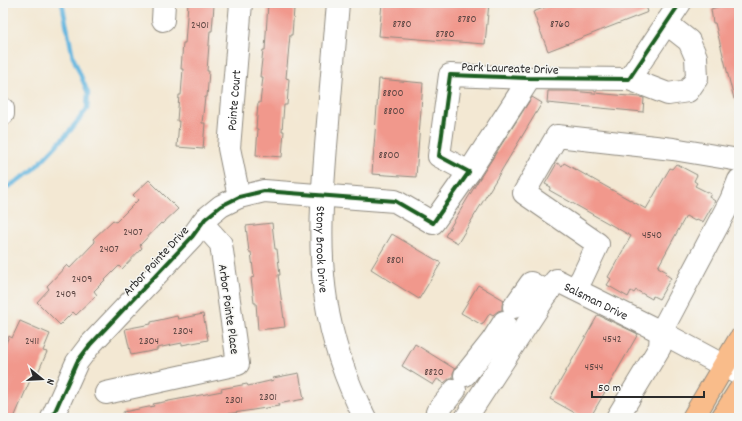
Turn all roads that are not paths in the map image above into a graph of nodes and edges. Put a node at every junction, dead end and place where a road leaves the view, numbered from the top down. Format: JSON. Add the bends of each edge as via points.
{"nodes":[{"id":1,"x":241,"y":3,"type":"edge"},
{"id":2,"x":338,"y":3,"type":"edge"},
{"id":3,"x":680,"y":3,"type":"edge"},
{"id":4,"x":666,"y":23,"type":"junction"},
{"id":5,"x":530,"y":78,"type":"junction"},
{"id":6,"x":629,"y":79,"type":"junction"},
{"id":7,"x":3,"y":109,"type":"edge"},
{"id":8,"x":3,"y":114,"type":"edge"},
{"id":9,"x":739,"y":160,"type":"edge"},
{"id":10,"x":470,"y":172,"type":"junction"},
{"id":11,"x":739,"y":180,"type":"edge"},
{"id":12,"x":322,"y":195,"type":"junction"},
{"id":13,"x":238,"y":197,"type":"junction"},
{"id":14,"x":202,"y":223,"type":"junction"},
{"id":15,"x":575,"y":289,"type":"junction"},
{"id":16,"x":548,"y":292,"type":"junction"},
{"id":17,"x":661,"y":332,"type":"junction"},
{"id":18,"x":739,"y":340,"type":"edge"},
{"id":19,"x":500,"y":347,"type":"junction"},
{"id":20,"x":731,"y":370,"type":"edge"},
{"id":21,"x":739,"y":391,"type":"edge"},
{"id":22,"x":106,"y":393,"type":"dead end"},
{"id":23,"x":52,"y":418,"type":"edge"},
{"id":24,"x":365,"y":418,"type":"edge"},
{"id":25,"x":436,"y":418,"type":"edge"},
{"id":26,"x":466,"y":418,"type":"edge"},
{"id":27,"x":617,"y":418,"type":"edge"},
{"id":28,"x":693,"y":418,"type":"edge"},
{"id":29,"x":722,"y":418,"type":"edge"}],
"edges":[{"from":1,"to":13,"type":"street","name":"Pointe Court","via":[[229,148]]},
{"from":2,"to":12,"type":"street","name":"Stony Brook Drive"},
{"from":3,"to":4,"type":"street"},
{"from":4,"to":6,"type":"street"},
{"from":4,"to":6,"type":"street","via":[[689,41],[696,57],[697,78],[688,91],[668,94]]},
{"from":5,"to":6,"type":"street","name":"Park Laureate Drive"},
{"from":5,"to":10,"type":"street"},
{"from":5,"to":10,"type":"street","name":"Park Laureate Drive","via":[[450,75],[439,156]]},
{"from":7,"to":8,"type":"street"},
{"from":9,"to":15,"type":"street","via":[[673,149],[557,136],[524,193],[598,244]]},
{"from":10,"to":12,"type":"street","via":[[433,223],[395,201]]},
{"from":11,"to":17,"type":"street","via":[[731,200]]},
{"from":12,"to":13,"type":"street","name":"Arbor Pointe Drive","via":[[264,191]]},
{"from":12,"to":24,"type":"street","name":"Stony Brook Drive","via":[[321,252],[334,342],[350,389]]},
{"from":13,"to":14,"type":"street","name":"Arbor Pointe Drive","via":[[221,206]]},
{"from":14,"to":22,"type":"street","name":"Arbor Pointe Place","via":[[221,244],[238,364]]},
{"from":14,"to":23,"type":"street","name":"Arbor Pointe Drive","via":[[192,237],[90,345],[78,362]]},
{"from":15,"to":16,"type":"street","name":"Salsman Drive","via":[[556,280]]},
{"from":15,"to":17,"type":"street","name":"Salsman Drive"},
{"from":16,"to":19,"type":"street","name":"Salsman Drive"},
{"from":16,"to":19,"type":"street","via":[[531,283],[509,314]]},
{"from":17,"to":20,"type":"street","name":"Salsman Drive"},
{"from":17,"to":27,"type":"street","via":[[660,347]]},
{"from":18,"to":20,"type":"main road"},
{"from":19,"to":25,"type":"street","via":[[460,383],[437,412]]},
{"from":19,"to":26,"type":"street","name":"Salsman Drive"},
{"from":20,"to":28,"type":"main road"},
{"from":21,"to":29,"type":"main road"}]}
